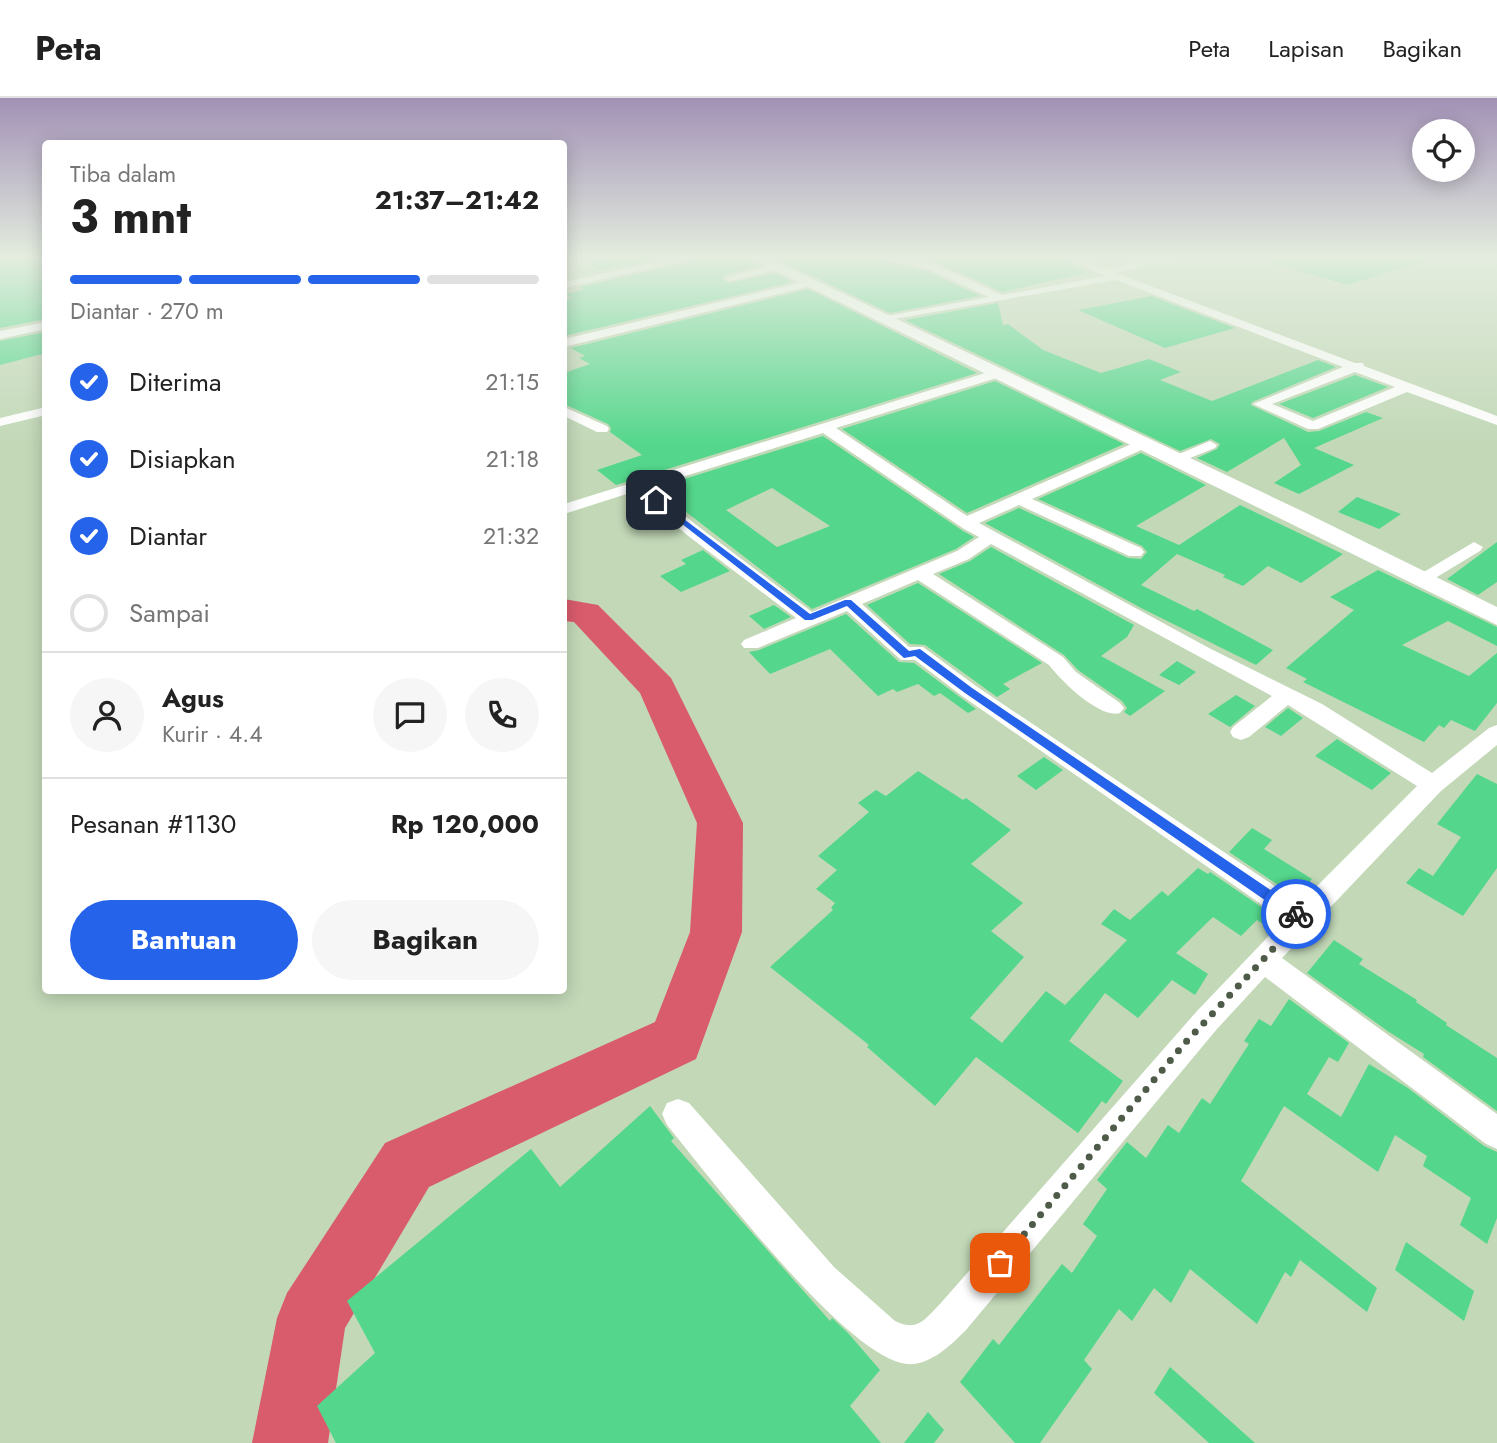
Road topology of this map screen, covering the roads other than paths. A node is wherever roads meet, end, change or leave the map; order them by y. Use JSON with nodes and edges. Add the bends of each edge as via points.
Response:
{"nodes":[{"id":1,"x":661,"y":320,"type":"edge"},
{"id":2,"x":889,"y":320,"type":"edge"},
{"id":3,"x":1233,"y":320,"type":"edge"},
{"id":4,"x":42,"y":327,"type":"edge"},
{"id":5,"x":0,"y":335,"type":"edge"},
{"id":6,"x":567,"y":342,"type":"edge"},
{"id":7,"x":1358,"y":366,"type":"junction"},
{"id":8,"x":998,"y":373,"type":"junction"},
{"id":9,"x":1409,"y":386,"type":"junction"},
{"id":10,"x":42,"y":412,"type":"edge"},
{"id":11,"x":567,"y":412,"type":"edge"},
{"id":12,"x":6,"y":421,"type":"edge"},
{"id":13,"x":1497,"y":421,"type":"edge"},
{"id":14,"x":824,"y":427,"type":"junction"},
{"id":15,"x":602,"y":429,"type":"dead end"},
{"id":16,"x":1143,"y":444,"type":"junction"},
{"id":17,"x":1210,"y":445,"type":"dead end"},
{"id":18,"x":1175,"y":459,"type":"junction"},
{"id":19,"x":638,"y":485,"type":"junction"},
{"id":20,"x":1019,"y":499,"type":"junction"},
{"id":21,"x":567,"y":508,"type":"edge"},
{"id":22,"x":970,"y":525,"type":"junction"},
{"id":23,"x":990,"y":537,"type":"junction"},
{"id":24,"x":1475,"y":547,"type":"dead end"},
{"id":25,"x":1135,"y":552,"type":"dead end"},
{"id":26,"x":919,"y":573,"type":"junction"},
{"id":27,"x":1422,"y":579,"type":"junction"},
{"id":28,"x":848,"y":602,"type":"junction"},
{"id":29,"x":1497,"y":617,"type":"edge"},
{"id":30,"x":808,"y":618,"type":"junction"},
{"id":31,"x":751,"y":644,"type":"dead end"},
{"id":32,"x":1287,"y":695,"type":"junction"},
{"id":33,"x":1113,"y":708,"type":"dead end"},
{"id":34,"x":1241,"y":732,"type":"dead end"},
{"id":35,"x":1497,"y":733,"type":"edge"},
{"id":36,"x":1433,"y":785,"type":"junction"},
{"id":37,"x":1302,"y":918,"type":"junction"},
{"id":38,"x":1263,"y":960,"type":"junction"},
{"id":39,"x":678,"y":1114,"type":"dead end"},
{"id":40,"x":1497,"y":1133,"type":"edge"}],
"edges":[{"from":1,"to":6,"type":"street"},
{"from":2,"to":8,"type":"main road"},
{"from":3,"to":7,"type":"street"},
{"from":4,"to":5,"type":"street","via":[[33,333]]},
{"from":7,"to":9,"type":"street"},
{"from":7,"to":9,"type":"street","via":[[1260,404],[1313,426]]},
{"from":8,"to":14,"type":"street"},
{"from":8,"to":16,"type":"main road"},
{"from":9,"to":13,"type":"street"},
{"from":10,"to":12,"type":"street"},
{"from":11,"to":15,"type":"street"},
{"from":14,"to":19,"type":"street"},
{"from":14,"to":22,"type":"street"},
{"from":16,"to":18,"type":"main road"},
{"from":16,"to":20,"type":"street"},
{"from":17,"to":18,"type":"street"},
{"from":18,"to":27,"type":"main road"},
{"from":19,"to":21,"type":"street"},
{"from":19,"to":30,"type":"street"},
{"from":20,"to":22,"type":"street","via":[[973,519]]},
{"from":20,"to":25,"type":"street"},
{"from":22,"to":23,"type":"street"},
{"from":23,"to":26,"type":"street","via":[[963,555]]},
{"from":23,"to":32,"type":"street"},
{"from":24,"to":27,"type":"street"},
{"from":26,"to":28,"type":"street"},
{"from":26,"to":33,"type":"street","via":[[1056,661],[1069,677]]},
{"from":27,"to":29,"type":"main road"},
{"from":28,"to":30,"type":"street"},
{"from":28,"to":37,"type":"street","via":[[908,656],[916,651]]},
{"from":30,"to":31,"type":"street"},
{"from":32,"to":34,"type":"street"},
{"from":32,"to":36,"type":"street"},
{"from":35,"to":36,"type":"street"},
{"from":36,"to":37,"type":"street"},
{"from":37,"to":38,"type":"street"},
{"from":38,"to":39,"type":"street","via":[[1185,1043],[953,1317],[923,1343],[907,1346],[868,1326],[791,1246]]},
{"from":38,"to":40,"type":"street"}]}
